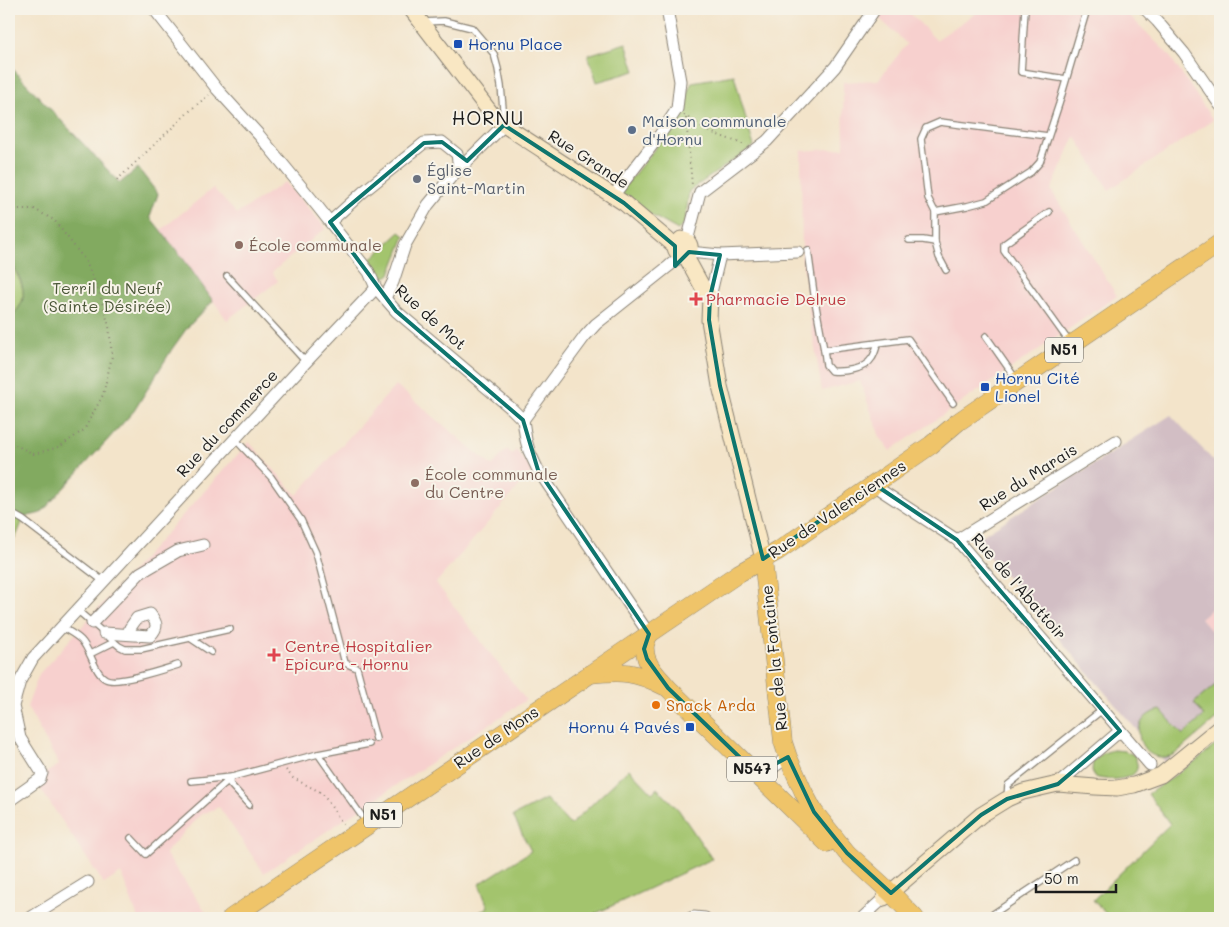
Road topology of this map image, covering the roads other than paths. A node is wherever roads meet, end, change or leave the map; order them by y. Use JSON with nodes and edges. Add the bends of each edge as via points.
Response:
{"nodes":[{"id":1,"x":154,"y":9,"type":"edge"},
{"id":2,"x":411,"y":9,"type":"edge"},
{"id":3,"x":667,"y":9,"type":"edge"},
{"id":4,"x":875,"y":9,"type":"edge"},
{"id":5,"x":1026,"y":9,"type":"edge"},
{"id":6,"x":1087,"y":9,"type":"edge"},
{"id":7,"x":1145,"y":9,"type":"edge"},
{"id":8,"x":421,"y":22,"type":"junction"},
{"id":9,"x":1066,"y":79,"type":"junction"},
{"id":10,"x":1220,"y":105,"type":"edge"},
{"id":11,"x":504,"y":125,"type":"junction"},
{"id":12,"x":1048,"y":136,"type":"junction"},
{"id":13,"x":460,"y":168,"type":"junction"},
{"id":14,"x":613,"y":196,"type":"junction"},
{"id":15,"x":935,"y":212,"type":"junction"},
{"id":16,"x":1049,"y":212,"type":"dead end"},
{"id":17,"x":330,"y":222,"type":"junction"},
{"id":18,"x":909,"y":240,"type":"dead end"},
{"id":19,"x":935,"y":242,"type":"junction"},
{"id":20,"x":1220,"y":243,"type":"edge"},
{"id":21,"x":684,"y":249,"type":"junction"},
{"id":22,"x":803,"y":251,"type":"joint"},
{"id":23,"x":720,"y":255,"type":"junction"},
{"id":24,"x":946,"y":270,"type":"dead end"},
{"id":25,"x":227,"y":276,"type":"dead end"},
{"id":26,"x":376,"y":288,"type":"junction"},
{"id":27,"x":710,"y":297,"type":"junction"},
{"id":28,"x":385,"y":298,"type":"junction"},
{"id":29,"x":986,"y":336,"type":"dead end"},
{"id":30,"x":878,"y":343,"type":"junction"},
{"id":31,"x":1071,"y":345,"type":"junction"},
{"id":32,"x":824,"y":350,"type":"junction"},
{"id":33,"x":306,"y":362,"type":"junction"},
{"id":34,"x":1018,"y":381,"type":"junction"},
{"id":35,"x":953,"y":403,"type":"dead end"},
{"id":36,"x":523,"y":420,"type":"junction"},
{"id":37,"x":958,"y":422,"type":"junction"},
{"id":38,"x":235,"y":439,"type":"junction"},
{"id":39,"x":1116,"y":441,"type":"dead end"},
{"id":40,"x":905,"y":451,"type":"junction"},
{"id":41,"x":874,"y":484,"type":"junction"},
{"id":42,"x":9,"y":512,"type":"edge"},
{"id":43,"x":957,"y":540,"type":"junction"},
{"id":44,"x":203,"y":545,"type":"dead end"},
{"id":45,"x":763,"y":559,"type":"junction"},
{"id":46,"x":103,"y":581,"type":"junction"},
{"id":47,"x":77,"y":610,"type":"junction"},
{"id":48,"x":92,"y":623,"type":"junction"},
{"id":49,"x":62,"y":627,"type":"junction"},
{"id":50,"x":230,"y":629,"type":"dead end"},
{"id":51,"x":104,"y":633,"type":"junction"},
{"id":52,"x":128,"y":634,"type":"dead end"},
{"id":53,"x":649,"y":634,"type":"junction"},
{"id":54,"x":190,"y":638,"type":"junction"},
{"id":55,"x":114,"y":642,"type":"junction"},
{"id":56,"x":211,"y":652,"type":"dead end"},
{"id":57,"x":90,"y":654,"type":"junction"},
{"id":58,"x":178,"y":665,"type":"dead end"},
{"id":59,"x":590,"y":674,"type":"junction"},
{"id":60,"x":668,"y":688,"type":"junction"},
{"id":61,"x":1102,"y":710,"type":"junction"},
{"id":62,"x":1220,"y":727,"type":"edge"},
{"id":63,"x":1120,"y":731,"type":"junction"},
{"id":64,"x":376,"y":739,"type":"dead end"},
{"id":65,"x":369,"y":744,"type":"dead end"},
{"id":66,"x":318,"y":754,"type":"junction"},
{"id":67,"x":788,"y":757,"type":"junction"},
{"id":68,"x":1150,"y":765,"type":"dead end"},
{"id":69,"x":757,"y":774,"type":"junction"},
{"id":70,"x":232,"y":778,"type":"junction"},
{"id":71,"x":191,"y":781,"type":"dead end"},
{"id":72,"x":1058,"y":784,"type":"junction"},
{"id":73,"x":1007,"y":799,"type":"junction"},
{"id":74,"x":9,"y":801,"type":"edge"},
{"id":75,"x":249,"y":805,"type":"dead end"},
{"id":76,"x":368,"y":825,"type":"junction"},
{"id":77,"x":131,"y":838,"type":"dead end"},
{"id":78,"x":1074,"y":860,"type":"dead end"},
{"id":79,"x":88,"y":882,"type":"dead end"},
{"id":80,"x":888,"y":895,"type":"junction"},
{"id":81,"x":30,"y":918,"type":"edge"},
{"id":82,"x":231,"y":918,"type":"edge"},
{"id":83,"x":691,"y":918,"type":"edge"},
{"id":84,"x":705,"y":918,"type":"edge"},
{"id":85,"x":862,"y":918,"type":"edge"},
{"id":86,"x":904,"y":918,"type":"edge"},
{"id":87,"x":915,"y":918,"type":"edge"},
{"id":88,"x":987,"y":918,"type":"edge"}],
"edges":[{"from":1,"to":17,"type":"street","name":"Rue de Mot"},
{"from":2,"to":8,"type":"street","name":"Rue Grande"},
{"from":3,"to":14,"type":"street","via":[[680,81],[681,113]]},
{"from":4,"to":21,"type":"street","via":[[834,67],[767,141],[700,192]]},
{"from":5,"to":9,"type":"lane","via":[[1021,72]]},
{"from":6,"to":9,"type":"lane"},
{"from":7,"to":10,"type":"street","via":[[1184,53]]},
{"from":8,"to":11,"type":"street","name":"Rue Grande","via":[[491,113]]},
{"from":8,"to":11,"type":"lane","via":[[444,21],[472,28],[494,54]]},
{"from":9,"to":12,"type":"lane"},
{"from":11,"to":13,"type":"street"},
{"from":11,"to":14,"type":"street","name":"Rue Grande"},
{"from":12,"to":15,"type":"lane","via":[[1040,162],[1031,172],[986,201]]},
{"from":12,"to":15,"type":"lane","via":[[940,122],[926,128],[921,139],[928,198]]},
{"from":13,"to":17,"type":"street","via":[[457,154],[442,142],[424,143]]},
{"from":13,"to":28,"type":"street","via":[[428,205],[405,245]]},
{"from":14,"to":21,"type":"street","name":"Rue Grande"},
{"from":15,"to":19,"type":"lane"},
{"from":16,"to":31,"type":"lane","via":[[1004,244],[1004,251]]},
{"from":17,"to":26,"type":"street","name":"Rue de Mot","via":[[368,272]]},
{"from":18,"to":19,"type":"lane"},
{"from":19,"to":24,"type":"lane"},
{"from":20,"to":31,"type":"main road","name":"Rue de Valenciennes","number":"N51"},
{"from":21,"to":23,"type":"street"},
{"from":21,"to":27,"type":"street","name":"Rue Grande"},
{"from":21,"to":36,"type":"street","via":[[669,266],[596,324]]},
{"from":22,"to":23,"type":"street"},
{"from":22,"to":32,"type":"lane"},
{"from":23,"to":27,"type":"street"},
{"from":25,"to":33,"type":"lane"},
{"from":26,"to":28,"type":"street","name":"Rue de Mot"},
{"from":26,"to":33,"type":"street","name":"Rue du commerce"},
{"from":27,"to":45,"type":"street","via":[[709,320],[720,386]]},
{"from":28,"to":36,"type":"street","name":"Rue de Mot"},
{"from":29,"to":34,"type":"lane"},
{"from":30,"to":32,"type":"lane"},
{"from":30,"to":32,"type":"lane","via":[[871,361],[860,368],[838,372],[831,371],[826,365]]},
{"from":30,"to":35,"type":"lane","via":[[908,339]]},
{"from":31,"to":34,"type":"main road","name":"Rue de Valenciennes","number":"N51"},
{"from":33,"to":38,"type":"street","name":"Rue du commerce"},
{"from":34,"to":37,"type":"main road","name":"Rue de Valenciennes","number":"N51"},
{"from":36,"to":53,"type":"street","via":[[527,446],[538,470]]},
{"from":37,"to":40,"type":"main road","name":"Rue de Valenciennes","number":"N51","via":[[924,437]]},
{"from":37,"to":41,"type":"main road","name":"Rue de Valenciennes","number":"N51"},
{"from":38,"to":46,"type":"street","name":"Rue du commerce"},
{"from":38,"to":64,"type":"lane","via":[[272,477],[301,520],[316,553],[346,663],[357,668]]},
{"from":39,"to":43,"type":"street","name":"Rue du Marais"},
{"from":40,"to":41,"type":"street","via":[[901,459],[880,475]]},
{"from":40,"to":45,"type":"main road","name":"Rue de Valenciennes","number":"N51","via":[[774,541]]},
{"from":41,"to":43,"type":"street","name":"Rue de l'Abattoir"},
{"from":41,"to":45,"type":"main road","name":"Rue de Valenciennes","number":"N51"},
{"from":42,"to":46,"type":"lane"},
{"from":43,"to":61,"type":"street","name":"Rue de l'Abattoir"},
{"from":44,"to":48,"type":"street","via":[[178,551],[140,573]]},
{"from":45,"to":53,"type":"main road","name":"Rue de Mons","number":"N51"},
{"from":45,"to":67,"type":"main road","name":"Rue de la Fontaine","number":"N547","via":[[783,742]]},
{"from":46,"to":47,"type":"street"},
{"from":47,"to":48,"type":"lane"},
{"from":47,"to":49,"type":"street"},
{"from":48,"to":51,"type":"lane"},
{"from":49,"to":57,"type":"lane","via":[[82,641]]},
{"from":49,"to":74,"type":"street","via":[[33,658],[20,681],[13,706],[16,722],[20,738],[42,773],[40,779]]},
{"from":50,"to":54,"type":"lane"},
{"from":51,"to":52,"type":"street"},
{"from":51,"to":55,"type":"lane"},
{"from":53,"to":59,"type":"main road","name":"Rue de Mons","number":"N51"},
{"from":53,"to":60,"type":"main road","via":[[644,649],[647,659]]},
{"from":54,"to":55,"type":"lane","via":[[134,650]]},
{"from":54,"to":56,"type":"lane"},
{"from":55,"to":57,"type":"lane"},
{"from":57,"to":58,"type":"lane","via":[[98,672],[106,680],[116,681]]},
{"from":59,"to":60,"type":"main road","via":[[630,673]]},
{"from":59,"to":76,"type":"main road","name":"Rue de Mons","number":"N51"},
{"from":60,"to":69,"type":"main road","number":"N547"},
{"from":61,"to":63,"type":"street","name":"Rue de l'Abattoir"},
{"from":61,"to":73,"type":"lane","via":[[1008,785]]},
{"from":62,"to":72,"type":"street","via":[[1161,775],[1134,785],[1117,790]]},
{"from":63,"to":68,"type":"street","name":"Rue de l'Abattoir"},
{"from":63,"to":72,"type":"street"},
{"from":65,"to":66,"type":"lane"},
{"from":66,"to":70,"type":"lane"},
{"from":66,"to":76,"type":"lane"},
{"from":67,"to":69,"type":"street"},
{"from":67,"to":80,"type":"main road","name":"Rue de la Fontaine","number":"N547","via":[[814,812],[847,853]]},
{"from":69,"to":80,"type":"main road","name":"Rue de la Fontaine","number":"N547","via":[[836,851]]},
{"from":70,"to":71,"type":"lane"},
{"from":70,"to":75,"type":"lane","via":[[230,784]]},
{"from":70,"to":77,"type":"lane","via":[[146,854]]},
{"from":72,"to":73,"type":"street"},
{"from":73,"to":80,"type":"street","via":[[981,815]]},
{"from":76,"to":82,"type":"main road","name":"Rue de Mons","number":"N51"},
{"from":78,"to":88,"type":"lane"},
{"from":79,"to":81,"type":"street"},
{"from":80,"to":85,"type":"street"},
{"from":80,"to":86,"type":"main road","name":"Rue de la Fontaine","number":"N547"},
{"from":80,"to":87,"type":"main road","name":"Rue de la Fontaine","number":"N547"},
{"from":83,"to":84,"type":"street"}]}
